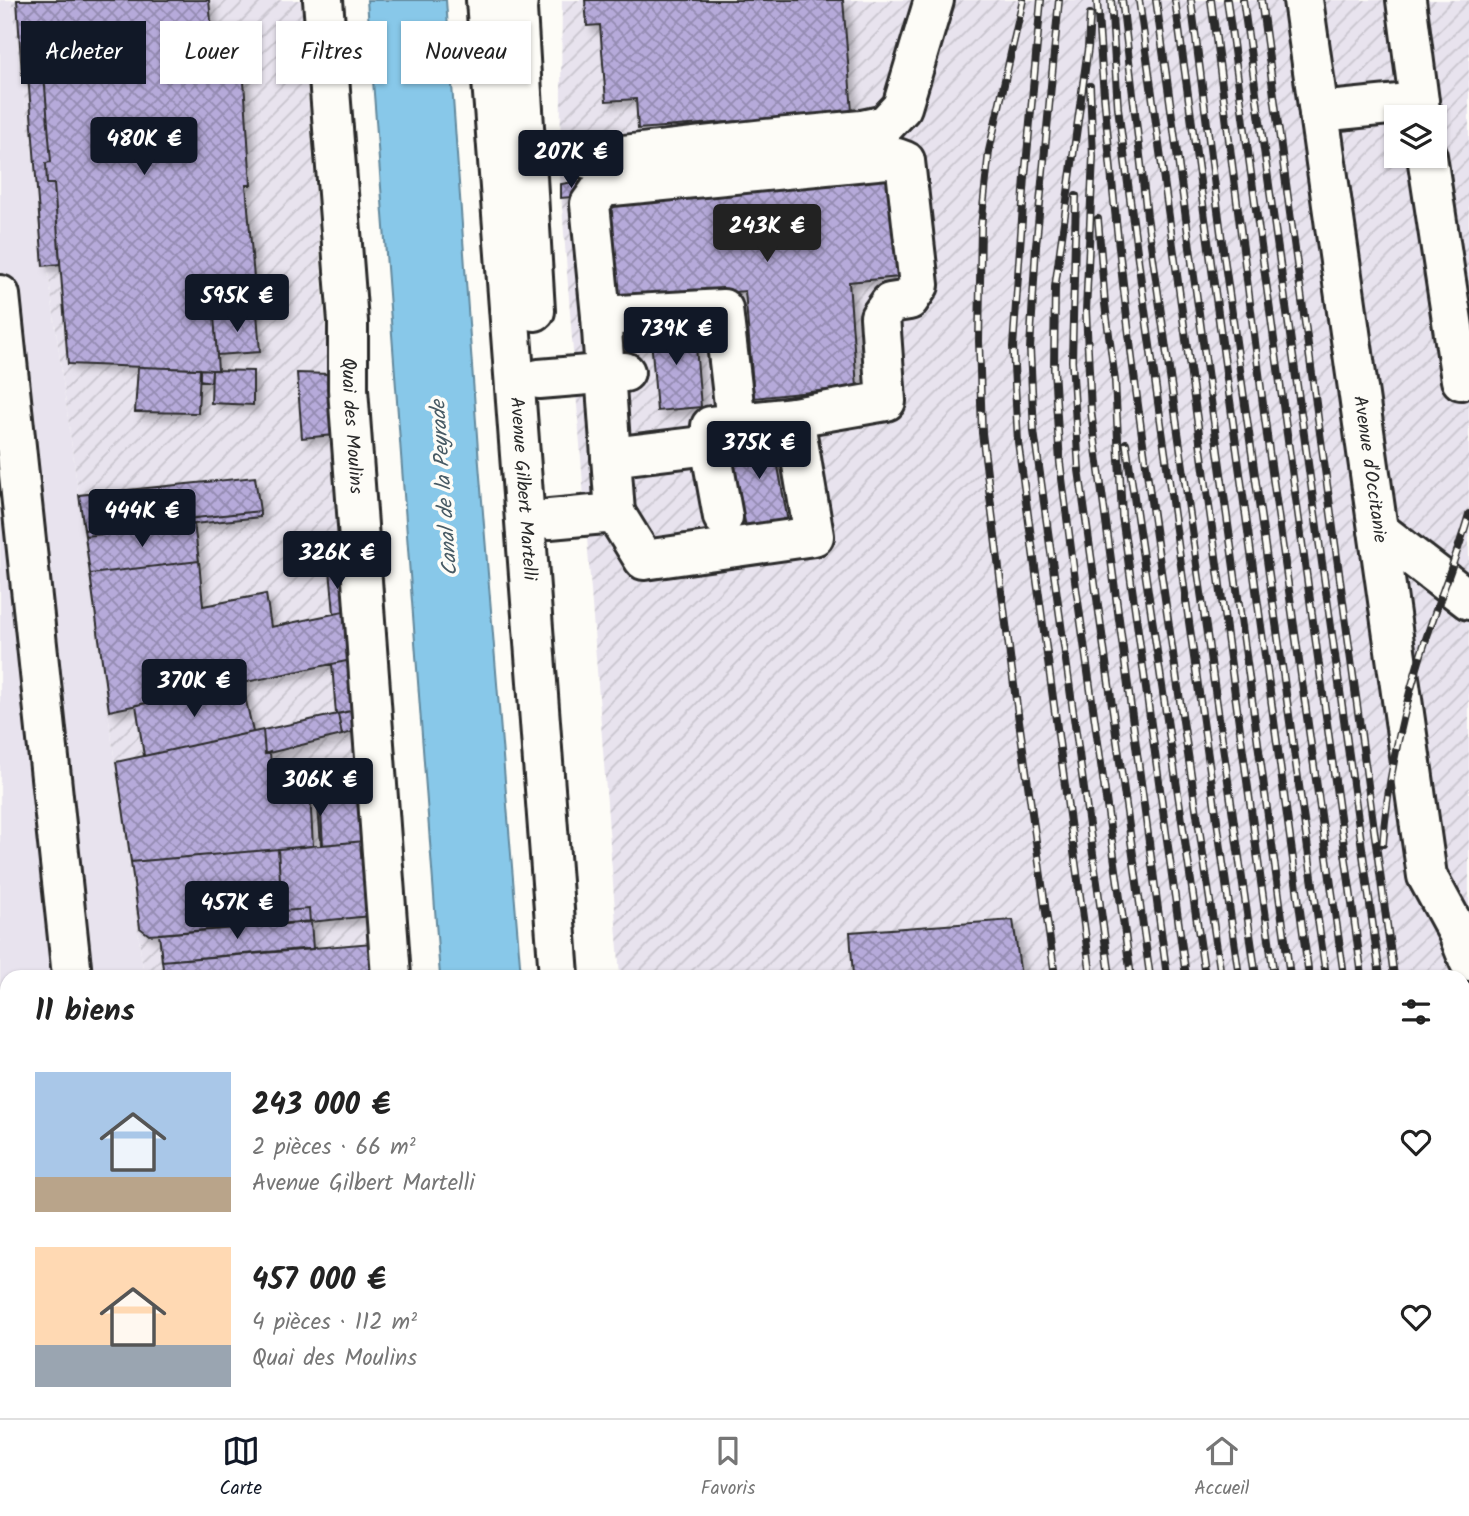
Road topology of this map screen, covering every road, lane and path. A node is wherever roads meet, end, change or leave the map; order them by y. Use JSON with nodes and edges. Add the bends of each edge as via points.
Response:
{"nodes":[{"id":1,"x":323,"y":0,"type":"edge"},
{"id":2,"x":486,"y":0,"type":"edge"},
{"id":3,"x":518,"y":0,"type":"edge"},
{"id":4,"x":934,"y":0,"type":"edge"},
{"id":5,"x":1303,"y":0,"type":"edge"},
{"id":6,"x":1406,"y":0,"type":"edge"},
{"id":7,"x":1419,"y":105,"type":"edge"},
{"id":8,"x":1384,"y":111,"type":"edge"},
{"id":9,"x":1319,"y":112,"type":"junction"},
{"id":10,"x":587,"y":159,"type":"dead end"},
{"id":11,"x":1429,"y":168,"type":"edge"},
{"id":12,"x":0,"y":295,"type":"edge"},
{"id":13,"x":601,"y":316,"type":"junction"},
{"id":14,"x":615,"y":372,"type":"junction"},
{"id":15,"x":540,"y":379,"type":"junction"},
{"id":16,"x":1461,"y":380,"type":"dead end"},
{"id":17,"x":812,"y":406,"type":"junction"},
{"id":18,"x":723,"y":434,"type":"junction"},
{"id":19,"x":611,"y":457,"type":"junction"},
{"id":20,"x":615,"y":513,"type":"junction"},
{"id":21,"x":723,"y":517,"type":"dead end"},
{"id":22,"x":550,"y":519,"type":"junction"},
{"id":23,"x":1378,"y":530,"type":"junction"},
{"id":24,"x":1469,"y":600,"type":"edge"},
{"id":25,"x":1465,"y":946,"type":"edge"},
{"id":26,"x":71,"y":970,"type":"edge"},
{"id":27,"x":391,"y":970,"type":"edge"},
{"id":28,"x":559,"y":970,"type":"edge"},
{"id":29,"x":585,"y":970,"type":"edge"}],
"edges":[{"from":1,"to":27,"type":"street","name":"Quai des Moulins"},
{"from":2,"to":28,"type":"street","name":"Avenue Gilbert Martelli"},
{"from":3,"to":15,"type":"street","name":"Avenue Gilbert Martelli"},
{"from":4,"to":10,"type":"street","via":[[902,107],[885,125]]},
{"from":5,"to":9,"type":"street","name":"Avenue d'Occitanie"},
{"from":6,"to":7,"type":"street"},
{"from":8,"to":9,"type":"street"},
{"from":9,"to":23,"type":"street","name":"Avenue d'Occitanie"},
{"from":11,"to":16,"type":"street"},
{"from":12,"to":26,"type":"street"},
{"from":13,"to":14,"type":"street"},
{"from":13,"to":17,"type":"street","via":[[603,245],[590,204],[602,187],[897,158],[905,161],[904,224],[919,285],[909,300],[890,303],[880,317],[886,401]]},
{"from":13,"to":18,"type":"street","via":[[723,309]]},
{"from":14,"to":15,"type":"street"},
{"from":14,"to":19,"type":"street"},
{"from":15,"to":22,"type":"street","name":"Avenue Gilbert Martelli"},
{"from":17,"to":18,"type":"street"},
{"from":17,"to":20,"type":"street","via":[[814,536],[644,560]]},
{"from":18,"to":19,"type":"street"},
{"from":18,"to":21,"type":"street"},
{"from":19,"to":20,"type":"street"},
{"from":20,"to":22,"type":"street"},
{"from":22,"to":29,"type":"street","name":"Avenue Gilbert Martelli"},
{"from":23,"to":24,"type":"street"},
{"from":23,"to":25,"type":"street","name":"Avenue d'Occitanie","via":[[1427,876]]}]}
